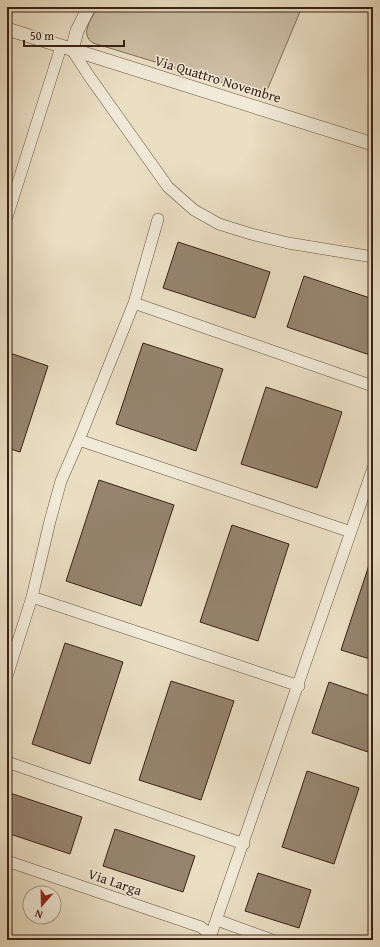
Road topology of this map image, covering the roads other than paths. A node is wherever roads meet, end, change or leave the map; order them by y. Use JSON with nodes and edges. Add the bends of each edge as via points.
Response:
{"nodes":[{"id":1,"x":89,"y":7,"type":"edge"},
{"id":2,"x":8,"y":31,"type":"edge"},
{"id":3,"x":67,"y":48,"type":"junction"},
{"id":4,"x":373,"y":144,"type":"edge"},
{"id":5,"x":7,"y":217,"type":"edge"},
{"id":6,"x":158,"y":219,"type":"dead end"},
{"id":7,"x":373,"y":257,"type":"edge"},
{"id":8,"x":134,"y":303,"type":"junction"},
{"id":9,"x":373,"y":386,"type":"edge"},
{"id":10,"x":79,"y":440,"type":"junction"},
{"id":11,"x":373,"y":468,"type":"edge"},
{"id":12,"x":351,"y":532,"type":"junction"},
{"id":13,"x":32,"y":597,"type":"junction"},
{"id":14,"x":7,"y":676,"type":"edge"},
{"id":15,"x":299,"y":686,"type":"junction"},
{"id":16,"x":7,"y":762,"type":"edge"},
{"id":17,"x":244,"y":844,"type":"junction"},
{"id":18,"x":7,"y":861,"type":"edge"},
{"id":19,"x":217,"y":920,"type":"junction"},
{"id":20,"x":212,"y":938,"type":"edge"},
{"id":21,"x":272,"y":940,"type":"edge"}],
"edges":[{"from":1,"to":3,"type":"street"},
{"from":2,"to":3,"type":"street","name":"Via Quattro Novembre"},
{"from":3,"to":4,"type":"street","name":"Via Quattro Novembre"},
{"from":3,"to":5,"type":"street"},
{"from":3,"to":7,"type":"street","via":[[168,187],[194,210],[219,224],[251,234]]},
{"from":6,"to":8,"type":"street"},
{"from":8,"to":9,"type":"street"},
{"from":8,"to":10,"type":"street"},
{"from":10,"to":12,"type":"street"},
{"from":10,"to":13,"type":"street","via":[[61,481]]},
{"from":11,"to":12,"type":"street"},
{"from":12,"to":15,"type":"street"},
{"from":13,"to":14,"type":"street"},
{"from":13,"to":15,"type":"street"},
{"from":15,"to":17,"type":"street"},
{"from":16,"to":17,"type":"street"},
{"from":17,"to":19,"type":"street"},
{"from":18,"to":20,"type":"street","name":"Via Larga","via":[[201,927]]},
{"from":19,"to":20,"type":"street"},
{"from":19,"to":21,"type":"street"}]}
